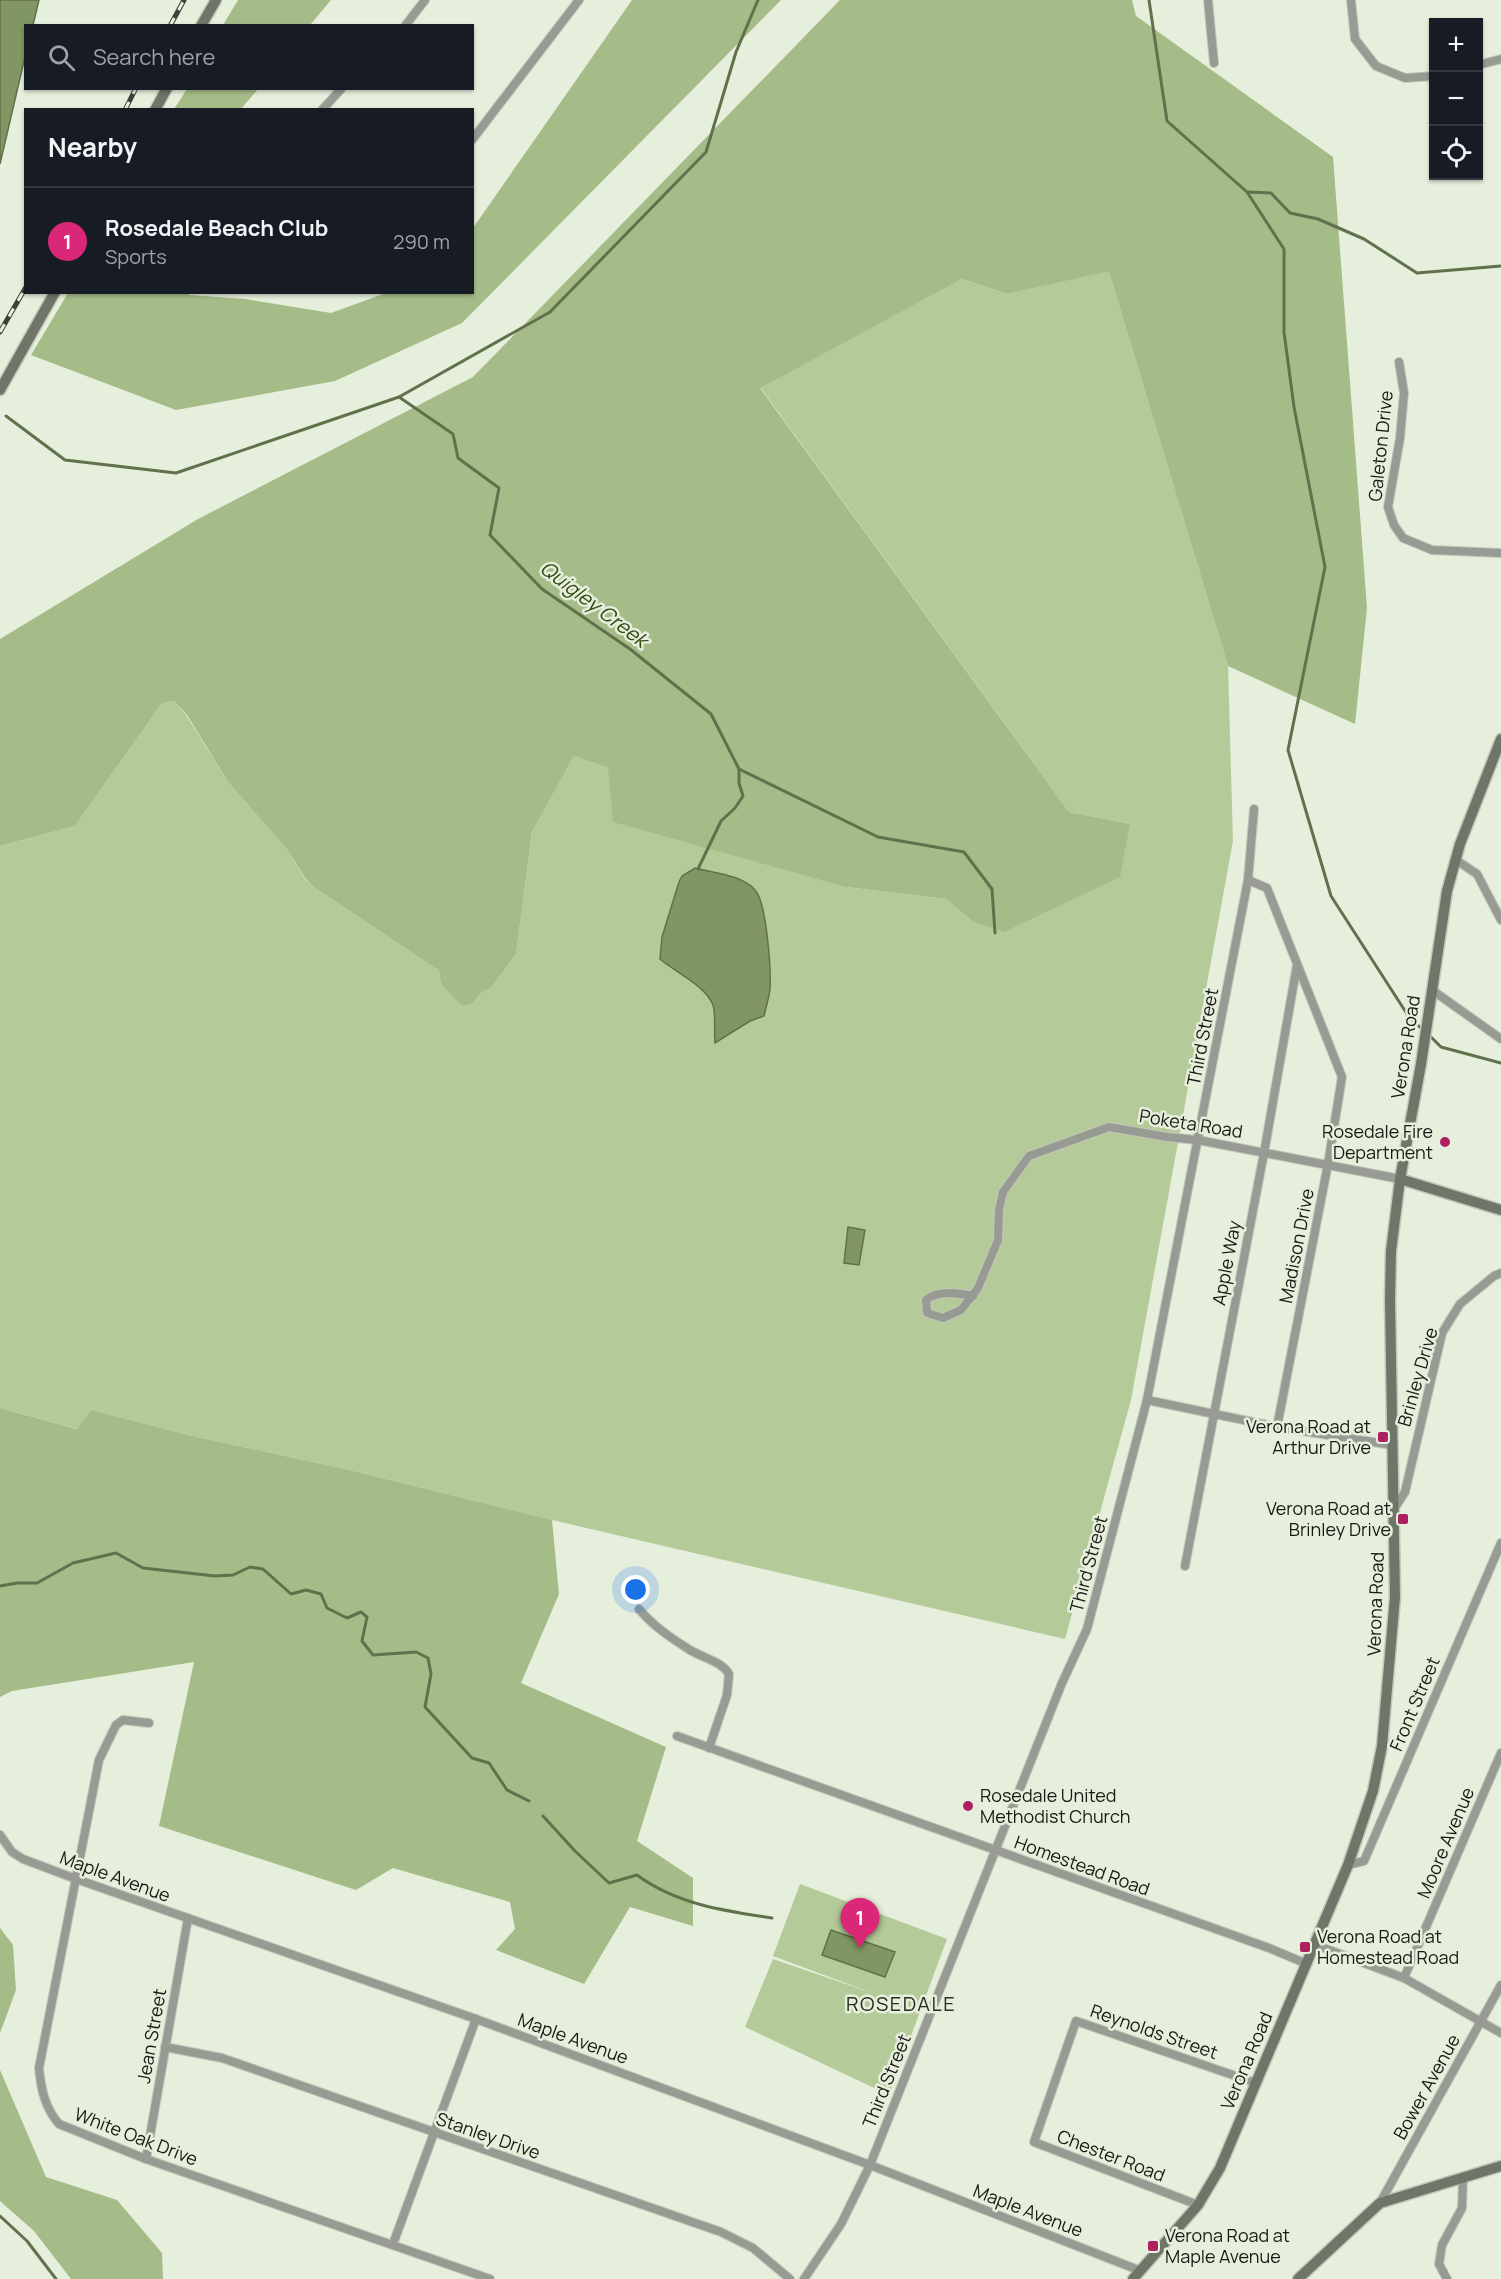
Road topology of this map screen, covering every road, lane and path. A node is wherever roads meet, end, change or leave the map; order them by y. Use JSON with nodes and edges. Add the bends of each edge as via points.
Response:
{"nodes":[{"id":1,"x":216,"y":0,"type":"edge"},
{"id":2,"x":425,"y":0,"type":"edge"},
{"id":3,"x":579,"y":0,"type":"edge"},
{"id":4,"x":1208,"y":0,"type":"edge"},
{"id":5,"x":1350,"y":0,"type":"edge"},
{"id":6,"x":202,"y":24,"type":"edge"},
{"id":7,"x":407,"y":24,"type":"edge"},
{"id":8,"x":1501,"y":59,"type":"edge"},
{"id":9,"x":1214,"y":63,"type":"dead end"},
{"id":10,"x":1483,"y":64,"type":"edge"},
{"id":11,"x":1429,"y":76,"type":"edge"},
{"id":12,"x":165,"y":90,"type":"edge"},
{"id":13,"x":340,"y":90,"type":"edge"},
{"id":14,"x":156,"y":108,"type":"edge"},
{"id":15,"x":324,"y":108,"type":"edge"},
{"id":16,"x":474,"y":137,"type":"edge"},
{"id":17,"x":54,"y":294,"type":"edge"},
{"id":18,"x":1399,"y":362,"type":"dead end"},
{"id":19,"x":0,"y":390,"type":"edge"},
{"id":20,"x":1501,"y":553,"type":"edge"},
{"id":21,"x":1501,"y":739,"type":"edge"},
{"id":22,"x":1254,"y":809,"type":"dead end"},
{"id":23,"x":1456,"y":860,"type":"junction"},
{"id":24,"x":1248,"y":880,"type":"junction"},
{"id":25,"x":1501,"y":920,"type":"edge"},
{"id":26,"x":1297,"y":965,"type":"junction"},
{"id":27,"x":1432,"y":990,"type":"junction"},
{"id":28,"x":1501,"y":1039,"type":"edge"},
{"id":29,"x":1198,"y":1140,"type":"junction"},
{"id":30,"x":1264,"y":1152,"type":"junction"},
{"id":31,"x":1328,"y":1164,"type":"junction"},
{"id":32,"x":1400,"y":1179,"type":"junction"},
{"id":33,"x":1501,"y":1210,"type":"edge"},
{"id":34,"x":1501,"y":1274,"type":"edge"},
{"id":35,"x":973,"y":1296,"type":"junction"},
{"id":36,"x":1147,"y":1400,"type":"junction"},
{"id":37,"x":1212,"y":1415,"type":"junction"},
{"id":38,"x":1276,"y":1427,"type":"junction"},
{"id":39,"x":1392,"y":1445,"type":"junction"},
{"id":40,"x":1394,"y":1509,"type":"junction"},
{"id":41,"x":1501,"y":1543,"type":"edge"},
{"id":42,"x":1185,"y":1566,"type":"dead end"},
{"id":43,"x":639,"y":1609,"type":"dead end"},
{"id":44,"x":149,"y":1723,"type":"dead end"},
{"id":45,"x":677,"y":1736,"type":"dead end"},
{"id":46,"x":709,"y":1748,"type":"junction"},
{"id":47,"x":1501,"y":1754,"type":"edge"},
{"id":48,"x":0,"y":1835,"type":"edge"},
{"id":49,"x":996,"y":1851,"type":"junction"},
{"id":50,"x":1348,"y":1865,"type":"junction"},
{"id":51,"x":76,"y":1879,"type":"junction"},
{"id":52,"x":188,"y":1918,"type":"junction"},
{"id":53,"x":1316,"y":1945,"type":"junction"},
{"id":54,"x":1307,"y":1964,"type":"junction"},
{"id":55,"x":1404,"y":1978,"type":"junction"},
{"id":56,"x":1501,"y":1985,"type":"edge"},
{"id":57,"x":476,"y":2019,"type":"junction"},
{"id":58,"x":1076,"y":2021,"type":"joint"},
{"id":59,"x":1481,"y":2021,"type":"junction"},
{"id":60,"x":1501,"y":2033,"type":"edge"},
{"id":61,"x":165,"y":2047,"type":"junction"},
{"id":62,"x":1256,"y":2083,"type":"junction"},
{"id":63,"x":434,"y":2133,"type":"junction"},
{"id":64,"x":146,"y":2159,"type":"junction"},
{"id":65,"x":870,"y":2166,"type":"junction"},
{"id":66,"x":1501,"y":2166,"type":"edge"},
{"id":67,"x":1463,"y":2178,"type":"junction"},
{"id":68,"x":1380,"y":2203,"type":"junction"},
{"id":69,"x":1198,"y":2205,"type":"junction"},
{"id":70,"x":393,"y":2244,"type":"junction"},
{"id":71,"x":1137,"y":2275,"type":"edge"},
{"id":72,"x":490,"y":2279,"type":"edge"},
{"id":73,"x":790,"y":2279,"type":"edge"},
{"id":74,"x":804,"y":2279,"type":"edge"},
{"id":75,"x":1298,"y":2279,"type":"edge"},
{"id":76,"x":1447,"y":2279,"type":"edge"}],
"edges":[{"from":1,"to":6,"type":"street"},
{"from":2,"to":7,"type":"street"},
{"from":3,"to":16,"type":"street"},
{"from":4,"to":9,"type":"street"},
{"from":5,"to":11,"type":"street","via":[[1354,39],[1376,66],[1405,78]]},
{"from":8,"to":10,"type":"street"},
{"from":12,"to":14,"type":"street"},
{"from":13,"to":15,"type":"street"},
{"from":17,"to":19,"type":"street"},
{"from":18,"to":20,"type":"street","name":"Galeton Drive","via":[[1404,393],[1388,507],[1394,525],[1403,538],[1432,550]]},
{"from":21,"to":23,"type":"street","name":"Verona Road"},
{"from":22,"to":24,"type":"street","name":"Third Street"},
{"from":23,"to":25,"type":"street","via":[[1477,874]]},
{"from":23,"to":27,"type":"street","name":"Verona Road","via":[[1447,891]]},
{"from":24,"to":26,"type":"street","name":"Madison Drive","via":[[1267,888]]},
{"from":24,"to":29,"type":"street","name":"Third Street"},
{"from":26,"to":30,"type":"street","name":"Apple Way"},
{"from":26,"to":31,"type":"street","name":"Madison Drive","via":[[1342,1077]]},
{"from":27,"to":28,"type":"street"},
{"from":27,"to":32,"type":"street","name":"Verona Road"},
{"from":29,"to":30,"type":"street","name":"Poketa Road"},
{"from":29,"to":35,"type":"street","name":"Poketa Road","via":[[1109,1127],[1029,1156],[1003,1192],[999,1240]]},
{"from":29,"to":36,"type":"street","name":"Third Street"},
{"from":30,"to":31,"type":"street","name":"Poketa Road"},
{"from":30,"to":37,"type":"street","name":"Apple Way"},
{"from":31,"to":32,"type":"street","name":"Poketa Road"},
{"from":31,"to":38,"type":"street","name":"Madison Drive"},
{"from":32,"to":33,"type":"street","name":"Poketa Road"},
{"from":32,"to":39,"type":"street","name":"Verona Road","via":[[1391,1251]]},
{"from":34,"to":40,"type":"street","name":"Brinley Drive","via":[[1461,1304],[1442,1333],[1405,1492]]},
{"from":35,"to":35,"type":"street","name":"Poketa Road","via":[[931,1296],[926,1300],[927,1314],[943,1318],[961,1310]]},
{"from":36,"to":37,"type":"street"},
{"from":36,"to":49,"type":"street","name":"Third Street","via":[[1087,1629]]},
{"from":37,"to":38,"type":"street"},
{"from":37,"to":42,"type":"street","name":"Apple Way"},
{"from":38,"to":39,"type":"street"},
{"from":39,"to":40,"type":"street","name":"Verona Road"},
{"from":40,"to":50,"type":"street","name":"Verona Road","via":[[1395,1598],[1383,1746],[1373,1791]]},
{"from":41,"to":50,"type":"street","name":"Front Street","via":[[1364,1861]]},
{"from":43,"to":46,"type":"street","via":[[668,1636],[720,1664],[729,1674],[727,1695]]},
{"from":44,"to":51,"type":"street","name":"White Oak Drive","via":[[123,1720],[116,1725],[99,1760]]},
{"from":45,"to":46,"type":"street","name":"Homestead Road"},
{"from":46,"to":49,"type":"street","name":"Homestead Road"},
{"from":47,"to":55,"type":"street","name":"Moore Avenue"},
{"from":48,"to":51,"type":"street","name":"Maple Avenue","via":[[12,1852],[23,1859]]},
{"from":49,"to":54,"type":"street","name":"Homestead Road"},
{"from":49,"to":65,"type":"street","name":"Third Street"},
{"from":50,"to":53,"type":"street","name":"Verona Road"},
{"from":51,"to":52,"type":"street","name":"Maple Avenue"},
{"from":51,"to":64,"type":"street","name":"White Oak Drive","via":[[39,2068],[40,2086],[59,2124]]},
{"from":52,"to":57,"type":"street","name":"Maple Avenue"},
{"from":52,"to":61,"type":"street","name":"Jean Street"},
{"from":53,"to":54,"type":"street","name":"Verona Road"},
{"from":53,"to":55,"type":"street"},
{"from":54,"to":62,"type":"street","name":"Verona Road"},
{"from":55,"to":59,"type":"street"},
{"from":56,"to":59,"type":"street","name":"Bower Avenue"},
{"from":57,"to":63,"type":"street"},
{"from":57,"to":65,"type":"street","name":"Maple Avenue"},
{"from":58,"to":62,"type":"street","name":"Reynolds Street"},
{"from":58,"to":69,"type":"street","name":"Chester Road","via":[[1034,2142]]},
{"from":59,"to":60,"type":"street"},
{"from":59,"to":68,"type":"street","name":"Bower Avenue"},
{"from":61,"to":63,"type":"street","name":"Stanley Drive","via":[[222,2058]]},
{"from":61,"to":64,"type":"street","name":"Jean Street"},
{"from":62,"to":69,"type":"street","name":"Verona Road","via":[[1220,2168]]},
{"from":63,"to":70,"type":"street"},
{"from":63,"to":73,"type":"street","name":"Stanley Drive","via":[[721,2232],[753,2248]]},
{"from":64,"to":70,"type":"street","name":"White Oak Drive"},
{"from":65,"to":71,"type":"street","name":"Maple Avenue"},
{"from":65,"to":74,"type":"street","name":"Third Street","via":[[841,2224]]},
{"from":66,"to":67,"type":"street"},
{"from":67,"to":68,"type":"street"},
{"from":67,"to":76,"type":"street","via":[[1462,2208],[1442,2245],[1439,2264]]},
{"from":68,"to":75,"type":"street"},
{"from":69,"to":71,"type":"street","name":"Verona Road"},
{"from":70,"to":72,"type":"street","name":"White Oak Drive"}]}
